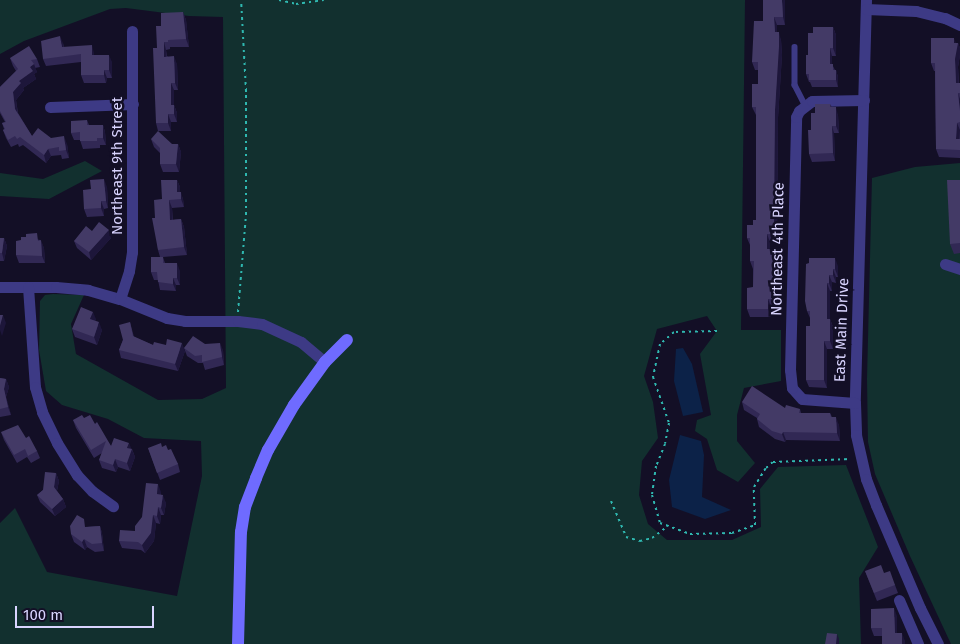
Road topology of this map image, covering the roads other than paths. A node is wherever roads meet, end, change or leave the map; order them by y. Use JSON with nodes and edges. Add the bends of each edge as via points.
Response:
{"nodes":[{"id":1,"x":866,"y":5,"type":"edge"},
{"id":2,"x":960,"y":24,"type":"edge"},
{"id":3,"x":132,"y":31,"type":"dead end"},
{"id":4,"x":795,"y":47,"type":"dead end"},
{"id":5,"x":864,"y":100,"type":"junction"},
{"id":6,"x":133,"y":104,"type":"junction"},
{"id":7,"x":805,"y":105,"type":"junction"},
{"id":8,"x":50,"y":107,"type":"dead end"},
{"id":9,"x":945,"y":264,"type":"dead end"},
{"id":10,"x":960,"y":269,"type":"edge"},
{"id":11,"x":0,"y":287,"type":"edge"},
{"id":12,"x":28,"y":287,"type":"junction"},
{"id":13,"x":120,"y":300,"type":"junction"},
{"id":14,"x":347,"y":340,"type":"dead end"},
{"id":15,"x":325,"y":362,"type":"junction"},
{"id":16,"x":855,"y":403,"type":"junction"},
{"id":17,"x":113,"y":506,"type":"dead end"},
{"id":18,"x":898,"y":600,"type":"dead end"},
{"id":19,"x":238,"y":644,"type":"edge"},
{"id":20,"x":918,"y":644,"type":"edge"},
{"id":21,"x":938,"y":644,"type":"edge"}],
"edges":[{"from":1,"to":2,"type":"street","via":[[916,11]]},
{"from":1,"to":5,"type":"street","name":"East Main Drive"},
{"from":3,"to":6,"type":"street","name":"Northeast 9th Street"},
{"from":4,"to":7,"type":"lane","via":[[794,80]]},
{"from":5,"to":7,"type":"street","via":[[819,100]]},
{"from":5,"to":16,"type":"street","name":"East Main Drive"},
{"from":6,"to":8,"type":"street"},
{"from":6,"to":13,"type":"street","name":"Northeast 9th Street","via":[[132,252],[130,271]]},
{"from":7,"to":16,"type":"street","name":"Northeast 4th Place","via":[[796,117],[790,380],[792,388],[802,399]]},
{"from":9,"to":10,"type":"street"},
{"from":11,"to":12,"type":"street"},
{"from":12,"to":13,"type":"street","via":[[88,290]]},
{"from":12,"to":17,"type":"street","via":[[34,379],[42,412],[56,443],[77,475]]},
{"from":13,"to":15,"type":"street","via":[[167,318],[262,324],[301,342]]},
{"from":14,"to":15,"type":"street"},
{"from":15,"to":19,"type":"street","via":[[294,405],[268,450],[245,507],[239,562]]},
{"from":16,"to":21,"type":"street","name":"East Main Drive","via":[[856,435],[876,505]]},
{"from":18,"to":20,"type":"street"}]}
